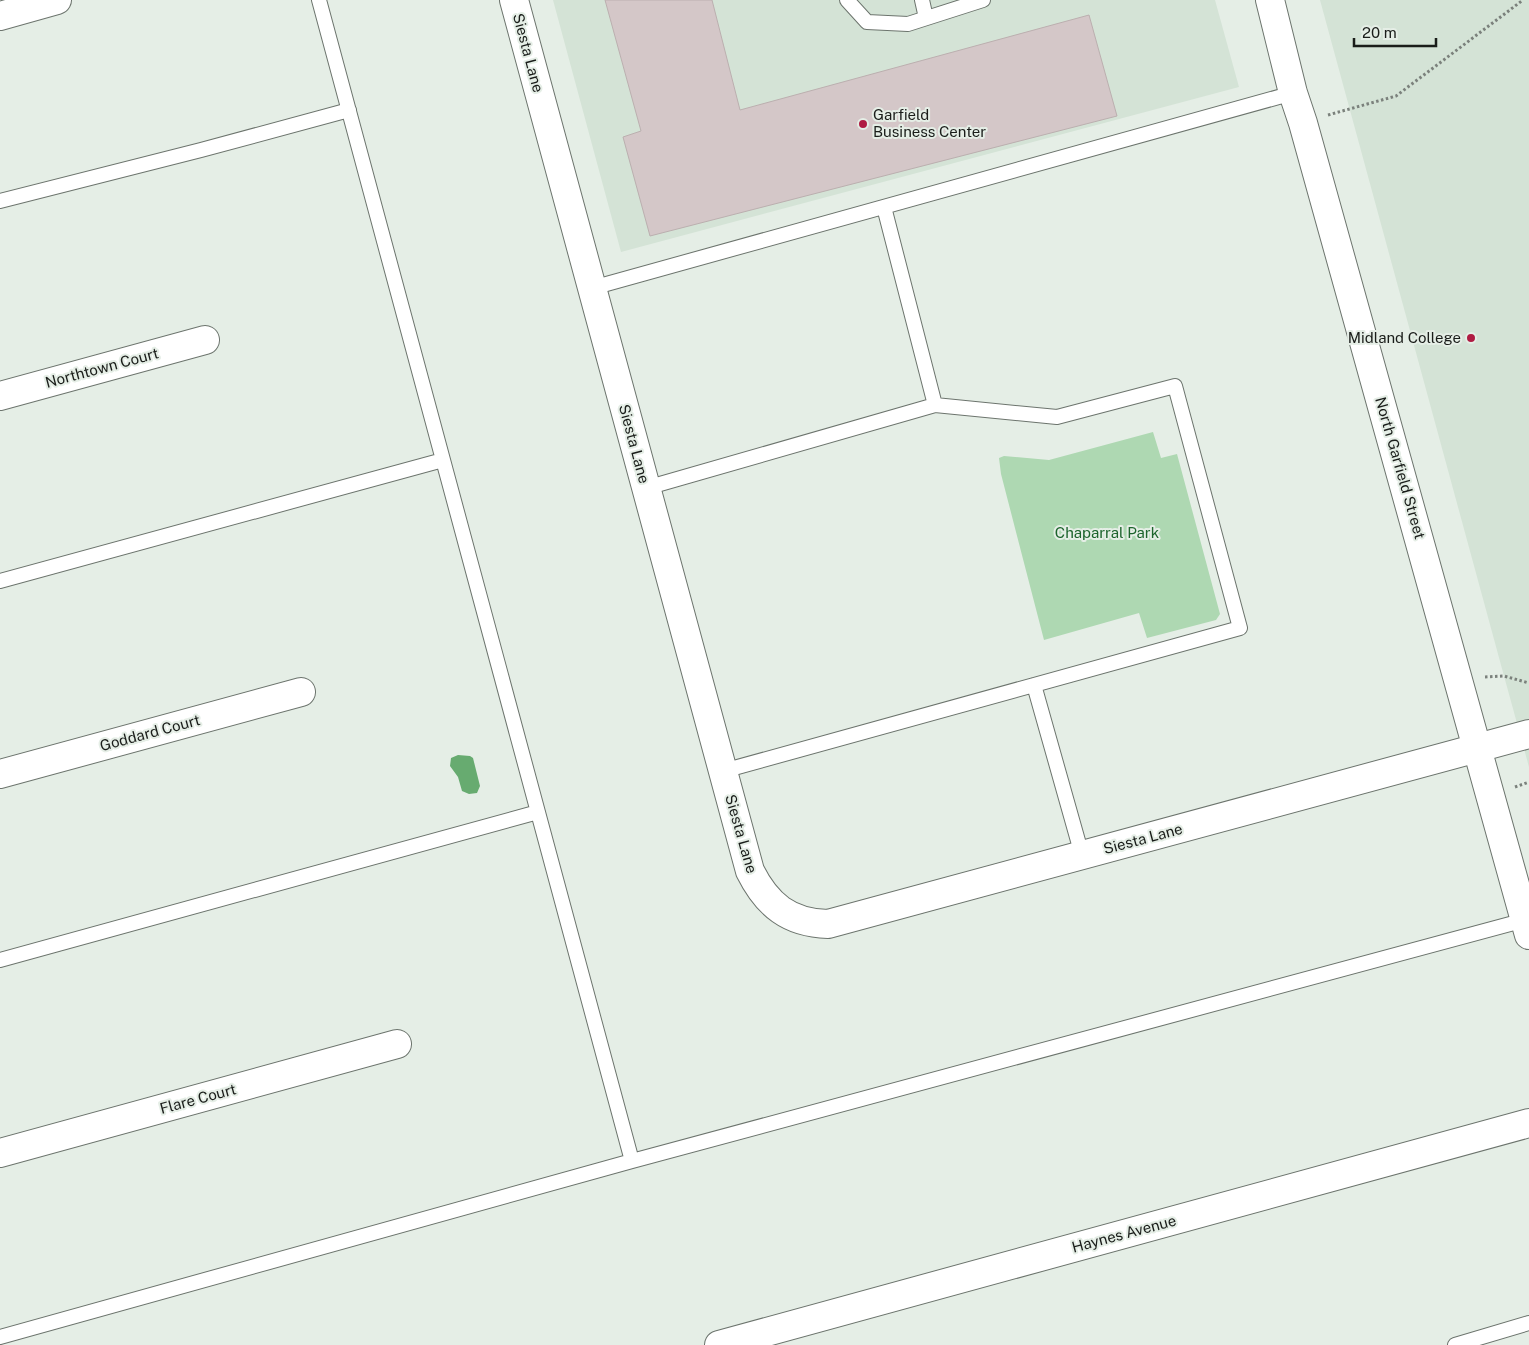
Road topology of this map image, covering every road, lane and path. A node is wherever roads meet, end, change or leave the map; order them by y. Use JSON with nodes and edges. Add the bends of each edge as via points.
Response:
{"nodes":[{"id":1,"x":56,"y":0,"type":"edge"},
{"id":2,"x":319,"y":0,"type":"edge"},
{"id":3,"x":514,"y":0,"type":"edge"},
{"id":4,"x":847,"y":0,"type":"edge"},
{"id":5,"x":922,"y":0,"type":"edge"},
{"id":6,"x":983,"y":0,"type":"edge"},
{"id":7,"x":1270,"y":0,"type":"edge"},
{"id":8,"x":1523,"y":0,"type":"edge"},
{"id":9,"x":0,"y":16,"type":"edge"},
{"id":10,"x":926,"y":18,"type":"junction"},
{"id":11,"x":1293,"y":93,"type":"junction"},
{"id":12,"x":349,"y":110,"type":"junction"},
{"id":13,"x":1303,"y":123,"type":"junction"},
{"id":14,"x":0,"y":201,"type":"edge"},
{"id":15,"x":884,"y":207,"type":"junction"},
{"id":16,"x":592,"y":288,"type":"junction"},
{"id":17,"x":205,"y":340,"type":"dead end"},
{"id":18,"x":0,"y":396,"type":"edge"},
{"id":19,"x":935,"y":405,"type":"junction"},
{"id":20,"x":443,"y":460,"type":"junction"},
{"id":21,"x":646,"y":488,"type":"junction"},
{"id":22,"x":0,"y":581,"type":"edge"},
{"id":23,"x":1459,"y":679,"type":"junction"},
{"id":24,"x":1529,"y":682,"type":"edge"},
{"id":25,"x":1034,"y":685,"type":"junction"},
{"id":26,"x":301,"y":692,"type":"dead end"},
{"id":27,"x":1529,"y":734,"type":"edge"},
{"id":28,"x":1478,"y":748,"type":"junction"},
{"id":29,"x":723,"y":770,"type":"junction"},
{"id":30,"x":0,"y":774,"type":"edge"},
{"id":31,"x":538,"y":812,"type":"junction"},
{"id":32,"x":1082,"y":855,"type":"junction"},
{"id":33,"x":1527,"y":928,"type":"edge"},
{"id":34,"x":0,"y":960,"type":"edge"},
{"id":35,"x":397,"y":1044,"type":"dead end"},
{"id":36,"x":1529,"y":1123,"type":"edge"},
{"id":37,"x":0,"y":1153,"type":"edge"},
{"id":38,"x":632,"y":1161,"type":"junction"},
{"id":39,"x":1529,"y":1323,"type":"edge"},
{"id":40,"x":0,"y":1337,"type":"edge"},
{"id":41,"x":719,"y":1345,"type":"edge"},
{"id":42,"x":1455,"y":1345,"type":"edge"}],
"edges":[{"from":1,"to":9,"type":"street"},
{"from":2,"to":12,"type":"lane"},
{"from":3,"to":16,"type":"street","name":"Siesta Lane"},
{"from":4,"to":10,"type":"lane","via":[[867,22],[908,24]]},
{"from":5,"to":10,"type":"lane"},
{"from":6,"to":10,"type":"lane"},
{"from":7,"to":11,"type":"street","name":"North Garfield Street"},
{"from":8,"to":13,"type":"path","via":[[1396,96]]},
{"from":11,"to":13,"type":"street","name":"North Garfield Street"},
{"from":11,"to":15,"type":"lane"},
{"from":12,"to":14,"type":"lane"},
{"from":12,"to":20,"type":"lane"},
{"from":13,"to":23,"type":"street","name":"North Garfield Street"},
{"from":15,"to":16,"type":"lane"},
{"from":15,"to":19,"type":"lane"},
{"from":16,"to":21,"type":"street","name":"Siesta Lane"},
{"from":17,"to":18,"type":"street","name":"Northtown Court"},
{"from":19,"to":21,"type":"lane"},
{"from":19,"to":25,"type":"lane","via":[[1057,417],[1175,386],[1240,628]]},
{"from":20,"to":22,"type":"lane"},
{"from":20,"to":31,"type":"lane"},
{"from":21,"to":29,"type":"street","name":"Siesta Lane"},
{"from":23,"to":24,"type":"path","via":[[1504,676]]},
{"from":23,"to":28,"type":"street","name":"North Garfield Street"},
{"from":25,"to":29,"type":"lane"},
{"from":25,"to":32,"type":"lane"},
{"from":26,"to":30,"type":"street","name":"Goddard Court"},
{"from":27,"to":28,"type":"street","name":"Siesta Lane"},
{"from":28,"to":32,"type":"street","name":"Siesta Lane"},
{"from":28,"to":33,"type":"street","name":"North Garfield Street"},
{"from":29,"to":32,"type":"street","name":"Siesta Lane","via":[[750,871],[756,882],[777,908],[792,918],[813,924],[828,924]]},
{"from":31,"to":34,"type":"lane"},
{"from":31,"to":38,"type":"lane"},
{"from":33,"to":38,"type":"lane"},
{"from":35,"to":37,"type":"street","name":"Flare Court"},
{"from":36,"to":41,"type":"street","name":"Haynes Avenue"},
{"from":38,"to":40,"type":"lane"},
{"from":39,"to":42,"type":"lane"}]}
